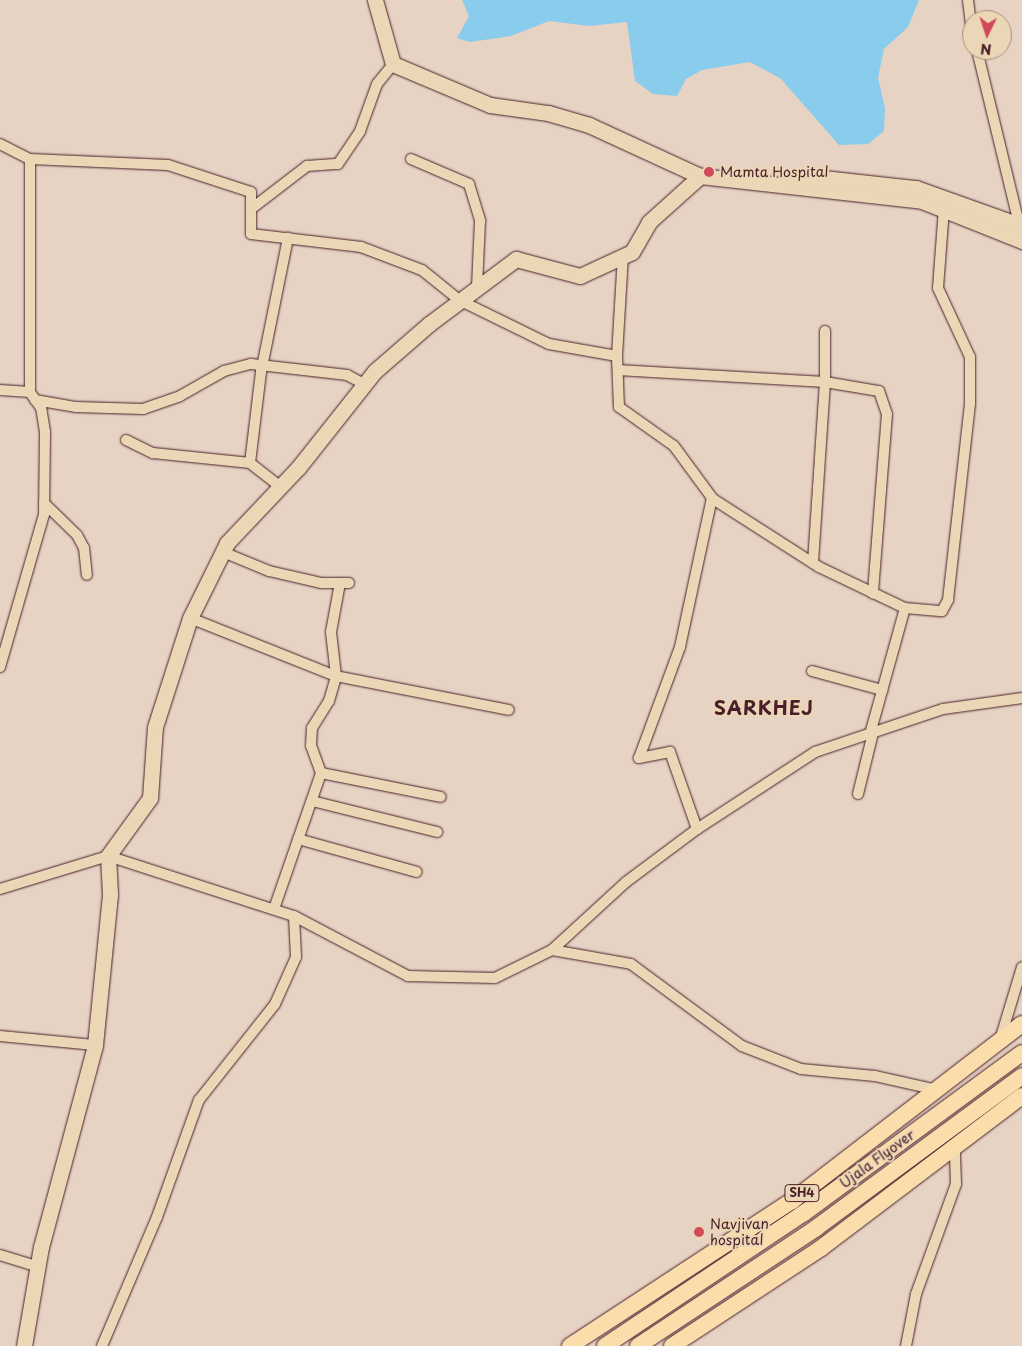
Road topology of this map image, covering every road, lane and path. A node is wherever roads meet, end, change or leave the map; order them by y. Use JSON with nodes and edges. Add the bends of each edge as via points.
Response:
{"nodes":[{"id":1,"x":375,"y":0,"type":"edge"},
{"id":2,"x":980,"y":60,"type":"edge"},
{"id":3,"x":393,"y":64,"type":"junction"},
{"id":4,"x":0,"y":144,"type":"edge"},
{"id":5,"x":30,"y":159,"type":"junction"},
{"id":6,"x":411,"y":159,"type":"dead end"},
{"id":7,"x":700,"y":176,"type":"junction"},
{"id":8,"x":772,"y":181,"type":"junction"},
{"id":9,"x":251,"y":209,"type":"junction"},
{"id":10,"x":944,"y":209,"type":"junction"},
{"id":11,"x":1021,"y":225,"type":"edge"},
{"id":12,"x":288,"y":238,"type":"junction"},
{"id":13,"x":1022,"y":241,"type":"edge"},
{"id":14,"x":623,"y":256,"type":"junction"},
{"id":15,"x":477,"y":287,"type":"junction"},
{"id":16,"x":459,"y":300,"type":"junction"},
{"id":17,"x":825,"y":331,"type":"dead end"},
{"id":18,"x":618,"y":356,"type":"junction"},
{"id":19,"x":263,"y":365,"type":"junction"},
{"id":20,"x":618,"y":370,"type":"junction"},
{"id":21,"x":825,"y":382,"type":"junction"},
{"id":22,"x":364,"y":384,"type":"junction"},
{"id":23,"x":0,"y":390,"type":"edge"},
{"id":24,"x":33,"y":396,"type":"junction"},
{"id":25,"x":126,"y":440,"type":"dead end"},
{"id":26,"x":250,"y":463,"type":"junction"},
{"id":27,"x":279,"y":486,"type":"junction"},
{"id":28,"x":712,"y":498,"type":"junction"},
{"id":29,"x":44,"y":503,"type":"junction"},
{"id":30,"x":223,"y":552,"type":"junction"},
{"id":31,"x":813,"y":563,"type":"junction"},
{"id":32,"x":87,"y":575,"type":"dead end"},
{"id":33,"x":874,"y":593,"type":"junction"},
{"id":34,"x":905,"y":608,"type":"junction"},
{"id":35,"x":190,"y":618,"type":"junction"},
{"id":36,"x":0,"y":667,"type":"edge"},
{"id":37,"x":812,"y":671,"type":"dead end"},
{"id":38,"x":336,"y":676,"type":"junction"},
{"id":39,"x":882,"y":690,"type":"junction"},
{"id":40,"x":1022,"y":698,"type":"edge"},
{"id":41,"x":509,"y":710,"type":"dead end"},
{"id":42,"x":871,"y":733,"type":"junction"},
{"id":43,"x":321,"y":773,"type":"junction"},
{"id":44,"x":858,"y":794,"type":"dead end"},
{"id":45,"x":441,"y":797,"type":"dead end"},
{"id":46,"x":312,"y":801,"type":"junction"},
{"id":47,"x":697,"y":829,"type":"junction"},
{"id":48,"x":437,"y":832,"type":"dead end"},
{"id":49,"x":298,"y":839,"type":"junction"},
{"id":50,"x":108,"y":856,"type":"junction"},
{"id":51,"x":417,"y":872,"type":"dead end"},
{"id":52,"x":0,"y":889,"type":"edge"},
{"id":53,"x":274,"y":909,"type":"junction"},
{"id":54,"x":294,"y":916,"type":"junction"},
{"id":55,"x":552,"y":950,"type":"junction"},
{"id":56,"x":1022,"y":967,"type":"edge"},
{"id":57,"x":1022,"y":1024,"type":"edge"},
{"id":58,"x":0,"y":1036,"type":"edge"},
{"id":59,"x":1000,"y":1042,"type":"junction"},
{"id":60,"x":95,"y":1044,"type":"junction"},
{"id":61,"x":1022,"y":1053,"type":"edge"},
{"id":62,"x":1022,"y":1076,"type":"edge"},
{"id":63,"x":937,"y":1090,"type":"junction"},
{"id":64,"x":1022,"y":1096,"type":"edge"},
{"id":65,"x":955,"y":1146,"type":"junction"},
{"id":66,"x":0,"y":1255,"type":"edge"},
{"id":67,"x":37,"y":1266,"type":"junction"},
{"id":68,"x":24,"y":1346,"type":"edge"},
{"id":69,"x":102,"y":1346,"type":"edge"},
{"id":70,"x":570,"y":1346,"type":"edge"},
{"id":71,"x":605,"y":1346,"type":"edge"},
{"id":72,"x":638,"y":1346,"type":"edge"},
{"id":73,"x":672,"y":1346,"type":"edge"},
{"id":74,"x":906,"y":1346,"type":"edge"}],
"edges":[{"from":1,"to":3,"type":"street"},
{"from":2,"to":11,"type":"street"},
{"from":3,"to":7,"type":"street","via":[[490,105],[548,113],[589,125]]},
{"from":3,"to":9,"type":"street","via":[[377,84],[360,131],[338,164],[308,166]]},
{"from":4,"to":5,"type":"street"},
{"from":5,"to":9,"type":"street","via":[[168,165],[251,192]]},
{"from":5,"to":24,"type":"street"},
{"from":6,"to":15,"type":"street","via":[[469,184],[480,221]]},
{"from":7,"to":8,"type":"street"},
{"from":7,"to":14,"type":"street","via":[[650,222],[632,252]]},
{"from":8,"to":10,"type":"street","via":[[922,201]]},
{"from":8,"to":11,"type":"street","via":[[814,177],[916,188]]},
{"from":9,"to":12,"type":"street","via":[[250,234]]},
{"from":10,"to":13,"type":"street"},
{"from":10,"to":34,"type":"street","via":[[938,288],[970,357],[970,403],[948,600],[942,611]]},
{"from":12,"to":16,"type":"street","via":[[360,247],[422,270]]},
{"from":12,"to":19,"type":"street"},
{"from":14,"to":15,"type":"street","via":[[580,276],[516,259]]},
{"from":14,"to":18,"type":"street"},
{"from":15,"to":16,"type":"street"},
{"from":16,"to":18,"type":"street","via":[[549,344]]},
{"from":16,"to":22,"type":"street"},
{"from":17,"to":21,"type":"street"},
{"from":18,"to":20,"type":"street"},
{"from":19,"to":22,"type":"street","via":[[347,375]]},
{"from":19,"to":24,"type":"street","via":[[224,371],[180,396],[143,409],[76,408]]},
{"from":19,"to":26,"type":"street"},
{"from":20,"to":21,"type":"street"},
{"from":20,"to":28,"type":"street","via":[[619,407],[674,446]]},
{"from":21,"to":31,"type":"street"},
{"from":21,"to":33,"type":"street","via":[[879,391],[887,414]]},
{"from":22,"to":27,"type":"street"},
{"from":23,"to":24,"type":"street"},
{"from":24,"to":29,"type":"street","via":[[45,432]]},
{"from":25,"to":26,"type":"street","via":[[153,454]]},
{"from":26,"to":27,"type":"street"},
{"from":27,"to":30,"type":"street"},
{"from":28,"to":31,"type":"street"},
{"from":28,"to":47,"type":"street","via":[[680,646],[639,758],[670,752]]},
{"from":29,"to":32,"type":"street","via":[[77,535],[84,548]]},
{"from":29,"to":36,"type":"street","via":[[39,540]]},
{"from":30,"to":35,"type":"street"},
{"from":30,"to":38,"type":"street","via":[[269,571],[321,583],[344,583],[331,632]]},
{"from":31,"to":33,"type":"street"},
{"from":33,"to":34,"type":"street"},
{"from":34,"to":39,"type":"street"},
{"from":35,"to":38,"type":"street"},
{"from":35,"to":50,"type":"street","via":[[155,727],[150,798]]},
{"from":37,"to":39,"type":"street"},
{"from":38,"to":41,"type":"street"},
{"from":38,"to":43,"type":"street","via":[[329,701],[312,728],[311,746]]},
{"from":39,"to":42,"type":"street"},
{"from":40,"to":42,"type":"street","via":[[943,709]]},
{"from":42,"to":44,"type":"street"},
{"from":42,"to":47,"type":"street","via":[[815,752]]},
{"from":43,"to":45,"type":"street"},
{"from":43,"to":46,"type":"street"},
{"from":46,"to":48,"type":"street"},
{"from":46,"to":49,"type":"street"},
{"from":47,"to":55,"type":"street","via":[[626,882]]},
{"from":49,"to":51,"type":"street"},
{"from":49,"to":53,"type":"street"},
{"from":50,"to":52,"type":"street"},
{"from":50,"to":53,"type":"street"},
{"from":50,"to":60,"type":"street","via":[[110,894]]},
{"from":53,"to":54,"type":"street"},
{"from":54,"to":55,"type":"street","via":[[408,976],[495,978]]},
{"from":54,"to":69,"type":"street","via":[[296,957],[276,1004],[199,1100],[157,1217]]},
{"from":55,"to":63,"type":"street","via":[[631,964],[742,1046],[801,1069],[875,1076]]},
{"from":56,"to":59,"type":"street"},
{"from":57,"to":59,"type":"main road","number":"SH4"},
{"from":58,"to":60,"type":"street"},
{"from":59,"to":63,"type":"main road","number":"SH4"},
{"from":60,"to":67,"type":"street"},
{"from":61,"to":71,"type":"main road","name":"Ujala Flyover","via":[[804,1213]]},
{"from":62,"to":72,"type":"main road","name":"Ujala Flyover","via":[[816,1228]]},
{"from":63,"to":70,"type":"main road","number":"SH4","via":[[792,1201]]},
{"from":64,"to":65,"type":"main road"},
{"from":65,"to":73,"type":"main road","via":[[821,1248]]},
{"from":65,"to":74,"type":"street","via":[[956,1184],[916,1294]]},
{"from":66,"to":67,"type":"street"},
{"from":67,"to":68,"type":"street"}]}
